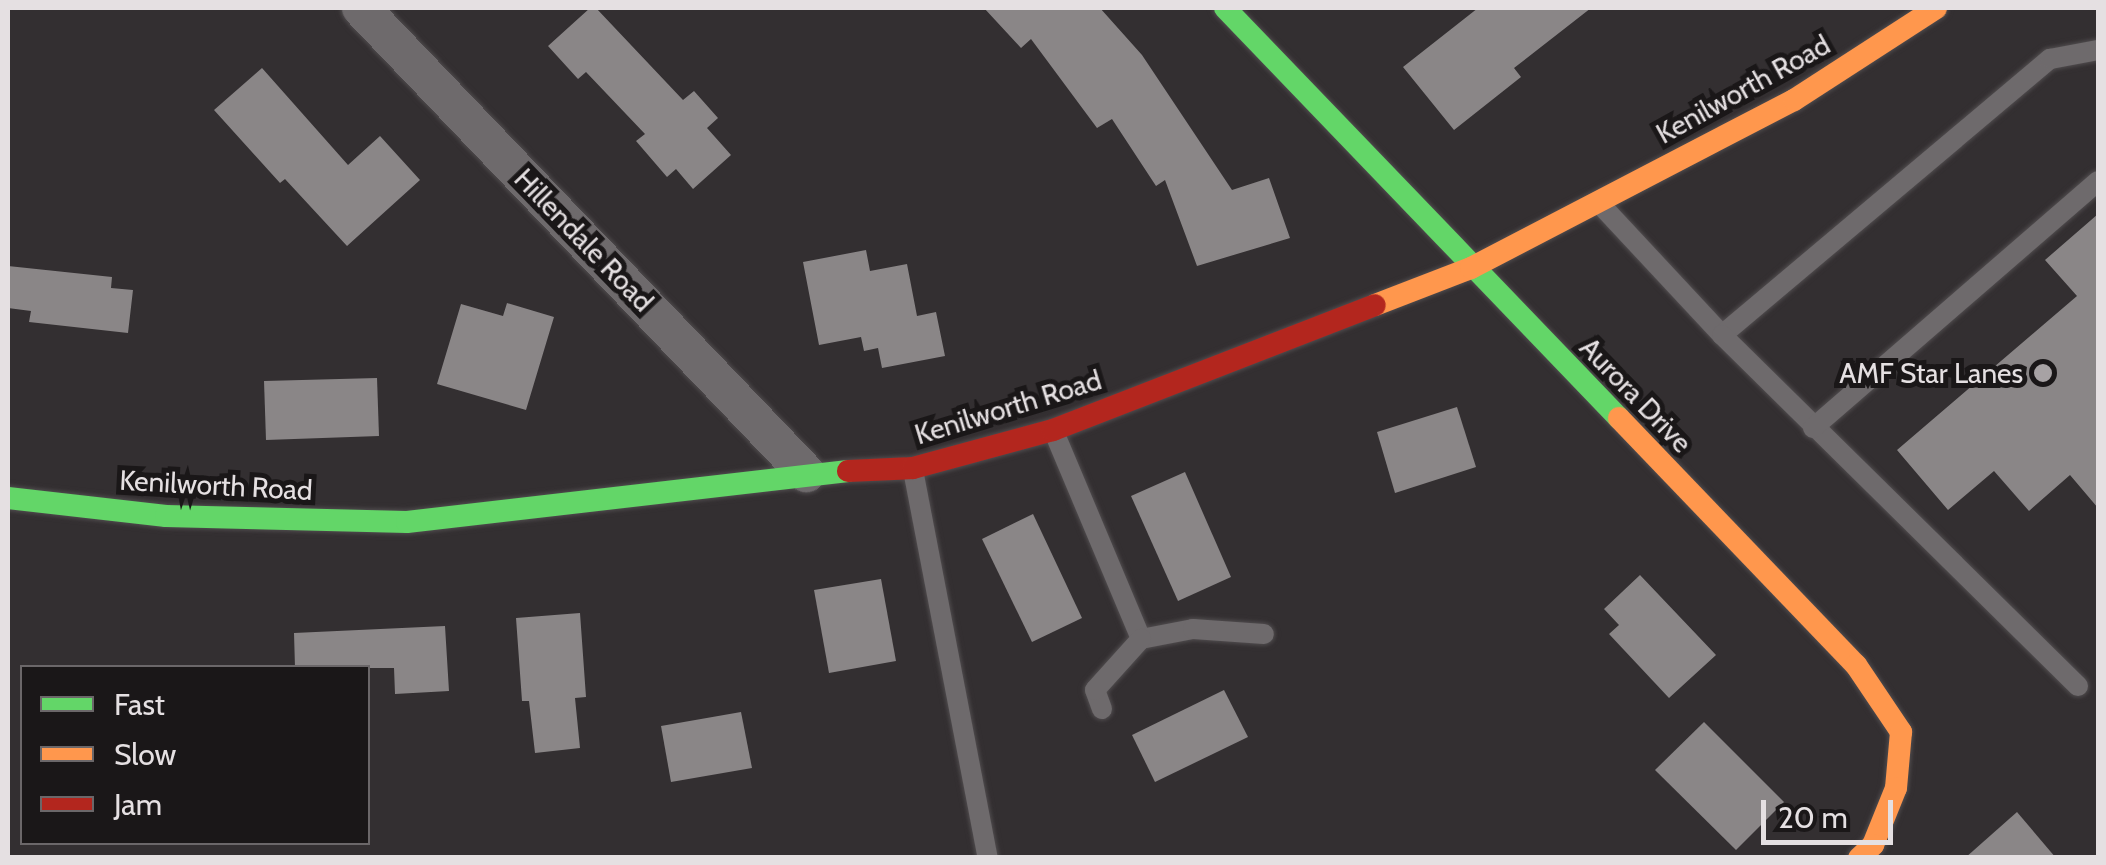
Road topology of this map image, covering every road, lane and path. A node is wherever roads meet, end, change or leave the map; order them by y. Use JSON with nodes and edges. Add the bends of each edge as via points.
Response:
{"nodes":[{"id":1,"x":362,"y":8,"type":"edge"},
{"id":2,"x":1225,"y":8,"type":"edge"},
{"id":3,"x":1936,"y":8,"type":"edge"},
{"id":4,"x":2098,"y":50,"type":"edge"},
{"id":5,"x":2098,"y":181,"type":"edge"},
{"id":6,"x":1598,"y":202,"type":"junction"},
{"id":7,"x":1471,"y":268,"type":"junction"},
{"id":8,"x":1722,"y":335,"type":"junction"},
{"id":9,"x":1814,"y":428,"type":"junction"},
{"id":10,"x":1053,"y":430,"type":"junction"},
{"id":11,"x":913,"y":468,"type":"junction"},
{"id":12,"x":806,"y":473,"type":"junction"},
{"id":13,"x":8,"y":498,"type":"edge"},
{"id":14,"x":1264,"y":634,"type":"dead end"},
{"id":15,"x":1141,"y":639,"type":"junction"},
{"id":16,"x":2078,"y":686,"type":"dead end"},
{"id":17,"x":1102,"y":708,"type":"dead end"},
{"id":18,"x":988,"y":858,"type":"edge"},
{"id":19,"x":1860,"y":858,"type":"edge"}],
"edges":[{"from":1,"to":12,"type":"street","name":"Hillendale Road"},
{"from":2,"to":7,"type":"street","name":"Aurora Drive"},
{"from":3,"to":6,"type":"street","name":"Kenilworth Road","via":[[1794,100]]},
{"from":4,"to":8,"type":"lane","via":[[2050,59]]},
{"from":5,"to":9,"type":"lane"},
{"from":6,"to":7,"type":"street","name":"Kenilworth Road"},
{"from":6,"to":8,"type":"lane"},
{"from":7,"to":10,"type":"street","name":"Kenilworth Road"},
{"from":7,"to":19,"type":"street","name":"Aurora Drive","via":[[1856,665],[1901,732],[1896,788]]},
{"from":8,"to":9,"type":"lane"},
{"from":9,"to":16,"type":"lane"},
{"from":10,"to":11,"type":"street","name":"Kenilworth Road"},
{"from":10,"to":15,"type":"lane"},
{"from":11,"to":12,"type":"street","name":"Kenilworth Road"},
{"from":11,"to":18,"type":"lane"},
{"from":12,"to":13,"type":"street","name":"Kenilworth Road","via":[[406,522],[166,516]]},
{"from":14,"to":15,"type":"lane","via":[[1193,629]]},
{"from":15,"to":17,"type":"lane","via":[[1095,690]]}]}
